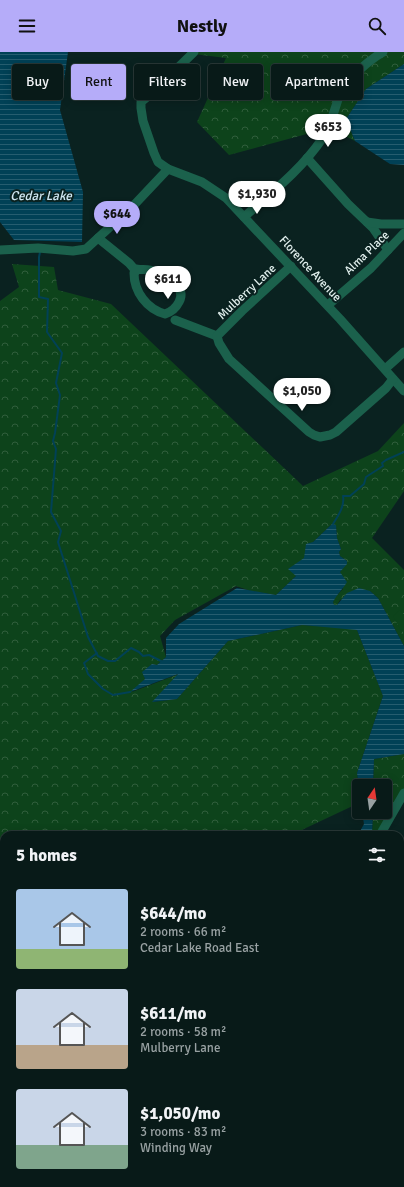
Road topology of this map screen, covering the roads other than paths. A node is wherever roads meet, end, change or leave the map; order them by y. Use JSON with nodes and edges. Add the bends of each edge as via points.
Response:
{"nodes":[{"id":1,"x":194,"y":52,"type":"edge"},
{"id":2,"x":383,"y":52,"type":"edge"},
{"id":3,"x":307,"y":158,"type":"junction"},
{"id":4,"x":168,"y":169,"type":"junction"},
{"id":5,"x":244,"y":217,"type":"junction"},
{"id":6,"x":367,"y":222,"type":"junction"},
{"id":7,"x":404,"y":224,"type":"edge"},
{"id":8,"x":404,"y":233,"type":"edge"},
{"id":9,"x":98,"y":238,"type":"junction"},
{"id":10,"x":0,"y":250,"type":"edge"},
{"id":11,"x":388,"y":250,"type":"junction"},
{"id":12,"x":291,"y":266,"type":"junction"},
{"id":13,"x":136,"y":270,"type":"junction"},
{"id":14,"x":328,"y":305,"type":"junction"},
{"id":15,"x":175,"y":320,"type":"dead end"},
{"id":16,"x":217,"y":336,"type":"junction"},
{"id":17,"x":404,"y":352,"type":"edge"},
{"id":18,"x":385,"y":369,"type":"junction"},
{"id":19,"x":393,"y":379,"type":"junction"},
{"id":20,"x":404,"y":391,"type":"edge"},
{"id":21,"x":404,"y":793,"type":"edge"},
{"id":22,"x":382,"y":831,"type":"edge"}],
"edges":[{"from":1,"to":4,"type":"street","name":"Florence Avenue","via":[[141,102],[154,153],[158,162]]},
{"from":2,"to":3,"type":"street","via":[[362,68],[340,93],[328,129]]},
{"from":3,"to":5,"type":"street"},
{"from":3,"to":6,"type":"street"},
{"from":4,"to":5,"type":"street","name":"Florence Avenue","via":[[202,182],[215,190]]},
{"from":4,"to":9,"type":"street"},
{"from":5,"to":12,"type":"street","name":"Florence Avenue"},
{"from":6,"to":7,"type":"street"},
{"from":6,"to":11,"type":"street"},
{"from":8,"to":11,"type":"street","name":"Alma Place"},
{"from":9,"to":10,"type":"street","via":[[80,251],[41,248]]},
{"from":9,"to":13,"type":"street"},
{"from":11,"to":14,"type":"street","name":"Alma Place"},
{"from":12,"to":14,"type":"street","name":"Florence Avenue"},
{"from":12,"to":16,"type":"street","name":"Mulberry Lane"},
{"from":13,"to":13,"type":"street","via":[[150,270],[173,281],[181,294],[180,300],[170,313],[157,312],[145,301],[135,286]]},
{"from":14,"to":18,"type":"street","name":"Florence Avenue"},
{"from":15,"to":16,"type":"street","name":"Mulberry Lane"},
{"from":16,"to":19,"type":"street","via":[[229,359],[314,436],[325,437],[336,432]]},
{"from":17,"to":18,"type":"street"},
{"from":18,"to":19,"type":"street","name":"Florence Avenue"},
{"from":19,"to":20,"type":"street","name":"Florence Avenue"},
{"from":21,"to":22,"type":"street"}]}
